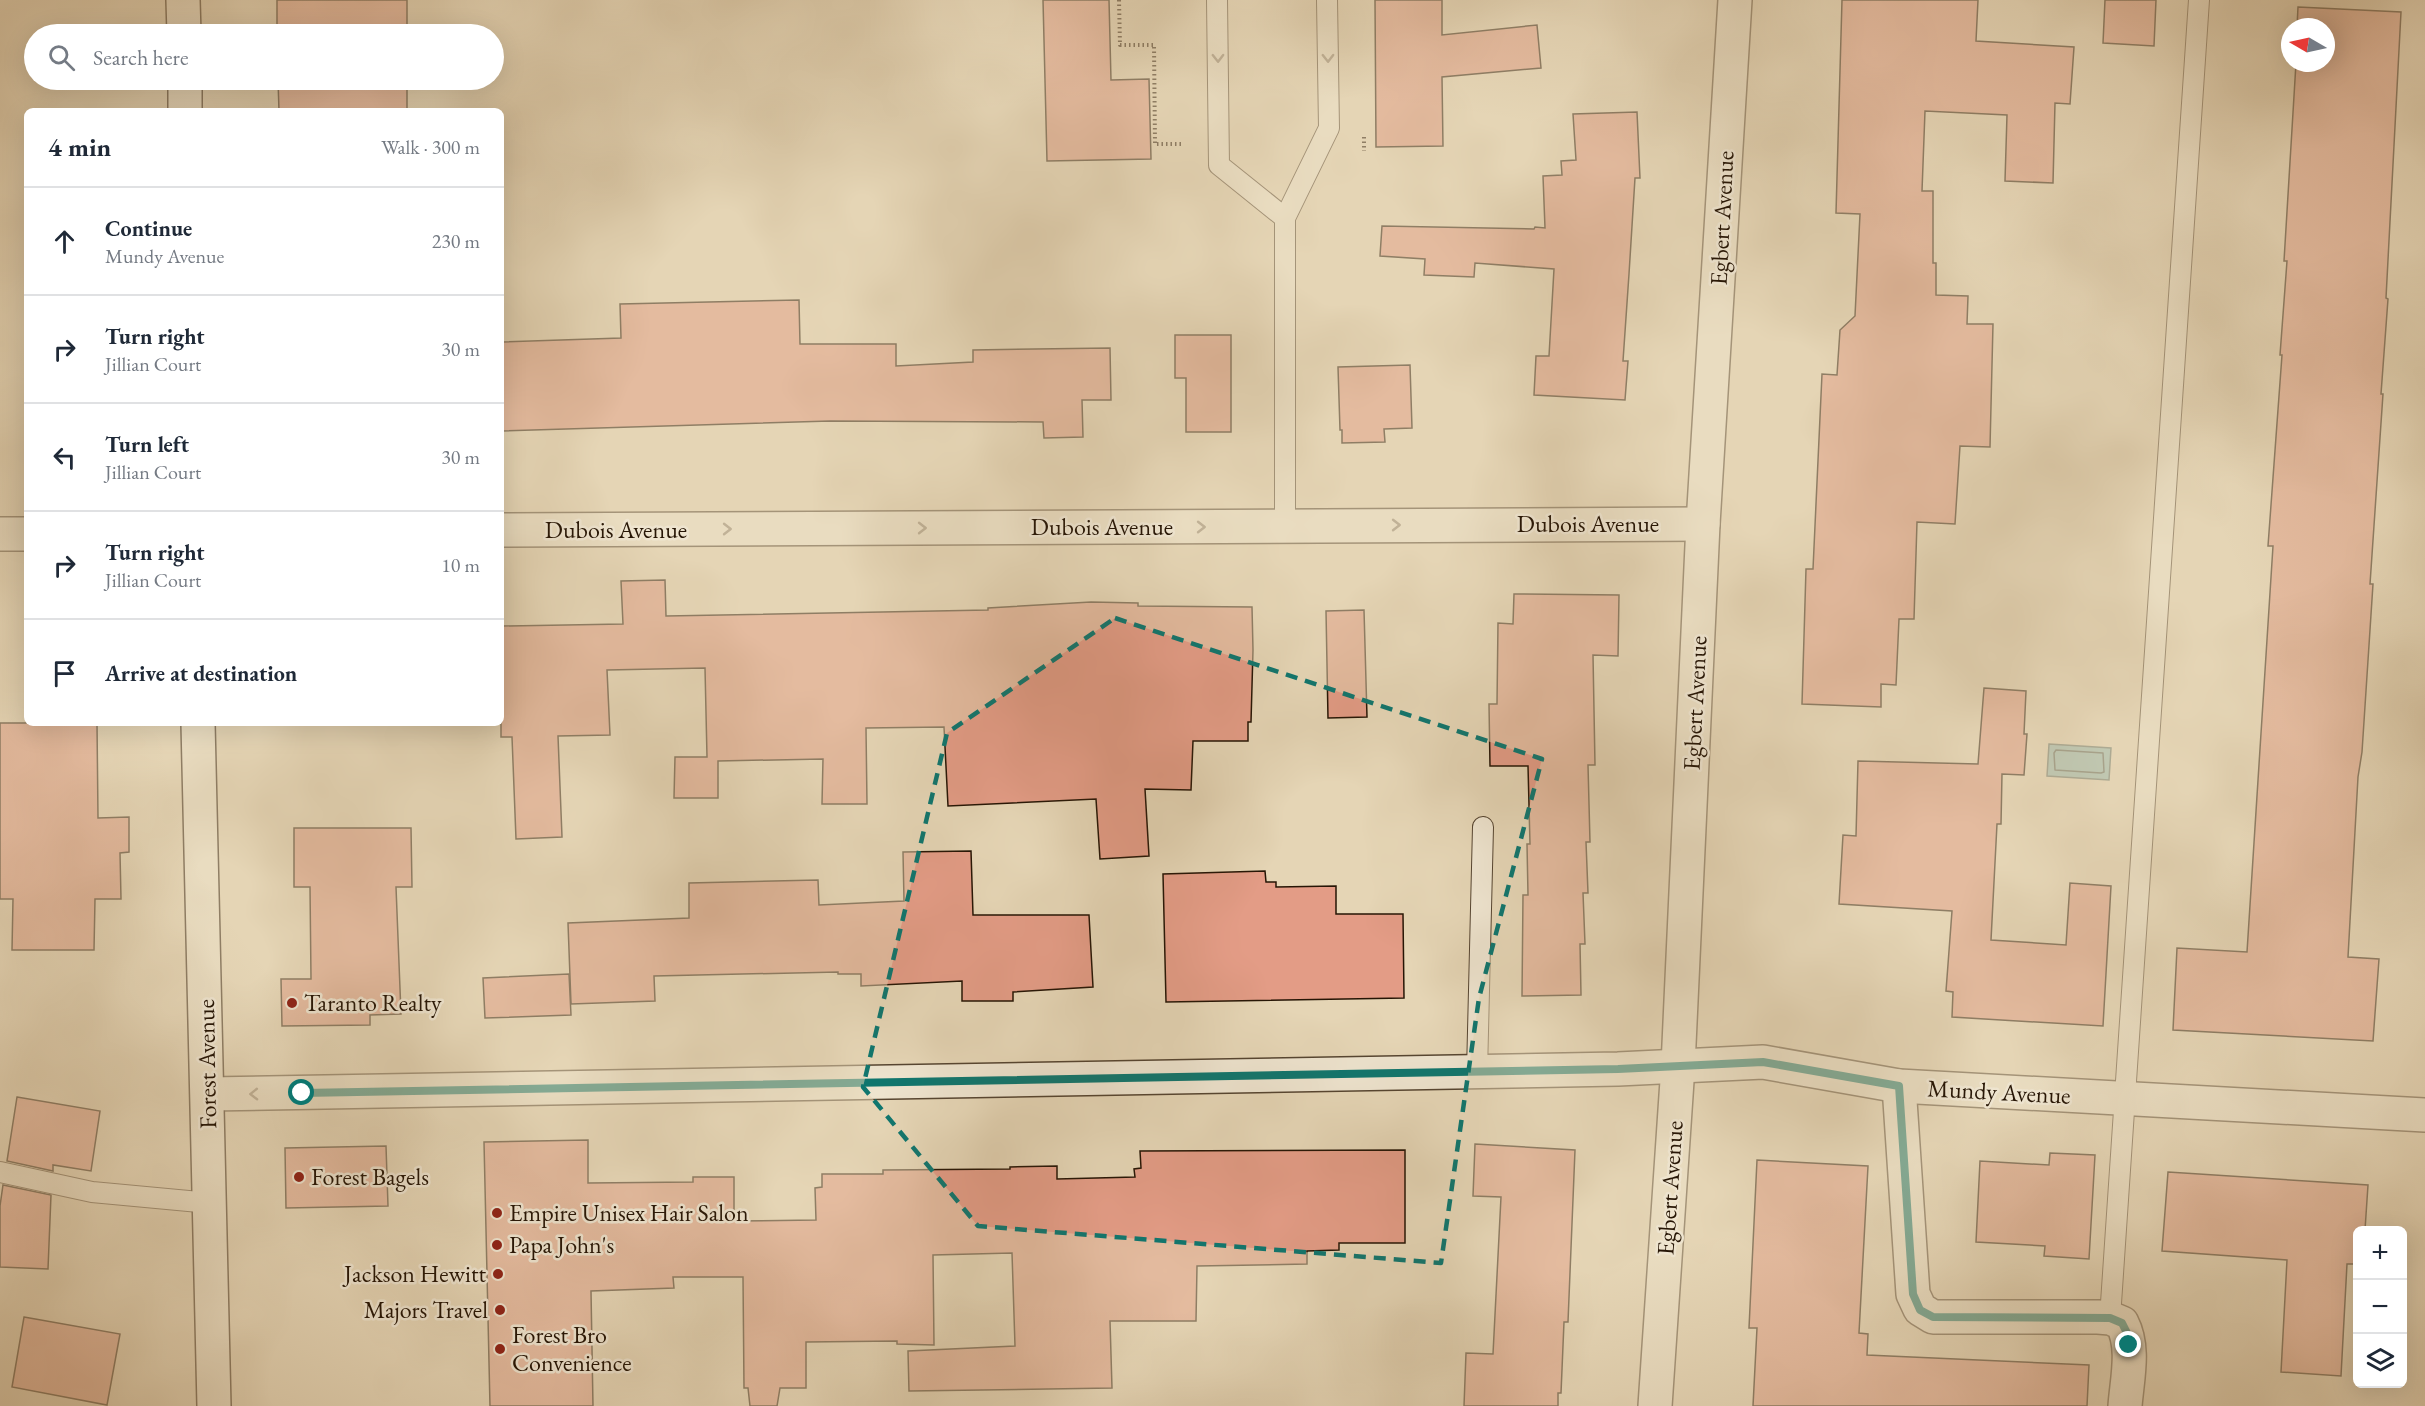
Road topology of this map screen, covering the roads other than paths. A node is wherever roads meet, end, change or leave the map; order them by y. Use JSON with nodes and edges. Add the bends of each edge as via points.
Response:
{"nodes":[{"id":1,"x":183,"y":0,"type":"edge"},
{"id":2,"x":1217,"y":0,"type":"edge"},
{"id":3,"x":1327,"y":0,"type":"edge"},
{"id":4,"x":1735,"y":0,"type":"edge"},
{"id":5,"x":2199,"y":0,"type":"edge"},
{"id":6,"x":184,"y":24,"type":"edge"},
{"id":7,"x":185,"y":90,"type":"edge"},
{"id":8,"x":185,"y":108,"type":"edge"},
{"id":9,"x":1285,"y":218,"type":"junction"},
{"id":10,"x":1703,"y":524,"type":"junction"},
{"id":11,"x":1285,"y":526,"type":"junction"},
{"id":12,"x":504,"y":530,"type":"edge"},
{"id":13,"x":0,"y":534,"type":"edge"},
{"id":14,"x":24,"y":534,"type":"edge"},
{"id":15,"x":198,"y":726,"type":"edge"},
{"id":16,"x":1483,"y":827,"type":"dead end"},
{"id":17,"x":1678,"y":1066,"type":"junction"},
{"id":18,"x":1477,"y":1072,"type":"junction"},
{"id":19,"x":1899,"y":1086,"type":"junction"},
{"id":20,"x":208,"y":1094,"type":"junction"},
{"id":21,"x":2124,"y":1099,"type":"junction"},
{"id":22,"x":2425,"y":1114,"type":"edge"},
{"id":23,"x":0,"y":1172,"type":"edge"},
{"id":24,"x":210,"y":1203,"type":"junction"},
{"id":25,"x":2110,"y":1318,"type":"junction"},
{"id":26,"x":214,"y":1406,"type":"edge"},
{"id":27,"x":1656,"y":1406,"type":"edge"},
{"id":28,"x":2125,"y":1406,"type":"edge"}],
"edges":[{"from":1,"to":6,"type":"street"},
{"from":2,"to":9,"type":"lane","one_way":true,"via":[[1219,165]]},
{"from":3,"to":9,"type":"lane","one_way":true,"via":[[1329,128]]},
{"from":4,"to":10,"type":"street","name":"Egbert Avenue"},
{"from":5,"to":21,"type":"lane"},
{"from":7,"to":8,"type":"street"},
{"from":9,"to":11,"type":"lane"},
{"from":11,"to":10,"type":"street","name":"Dubois Avenue","one_way":true},
{"from":10,"to":17,"type":"street","name":"Egbert Avenue"},
{"from":12,"to":11,"type":"street","name":"Dubois Avenue","one_way":true},
{"from":13,"to":14,"type":"street"},
{"from":15,"to":20,"type":"street","name":"Forest Avenue"},
{"from":16,"to":18,"type":"lane"},
{"from":17,"to":18,"type":"street","name":"Mundy Avenue"},
{"from":17,"to":19,"type":"street","name":"Mundy Avenue","via":[[1763,1062]]},
{"from":17,"to":27,"type":"street","name":"Egbert Avenue"},
{"from":18,"to":20,"type":"street","name":"Mundy Avenue","one_way":true},
{"from":19,"to":21,"type":"street","name":"Mundy Avenue"},
{"from":19,"to":25,"type":"street","via":[[1913,1294],[1920,1310],[1933,1317]]},
{"from":20,"to":24,"type":"street","name":"Forest Avenue"},
{"from":21,"to":22,"type":"street","name":"Mundy Avenue"},
{"from":21,"to":25,"type":"lane"},
{"from":23,"to":24,"type":"lane","via":[[92,1192]]},
{"from":24,"to":26,"type":"street","name":"Forest Avenue"},
{"from":25,"to":28,"type":"street","via":[[2122,1323],[2127,1333]]}]}
